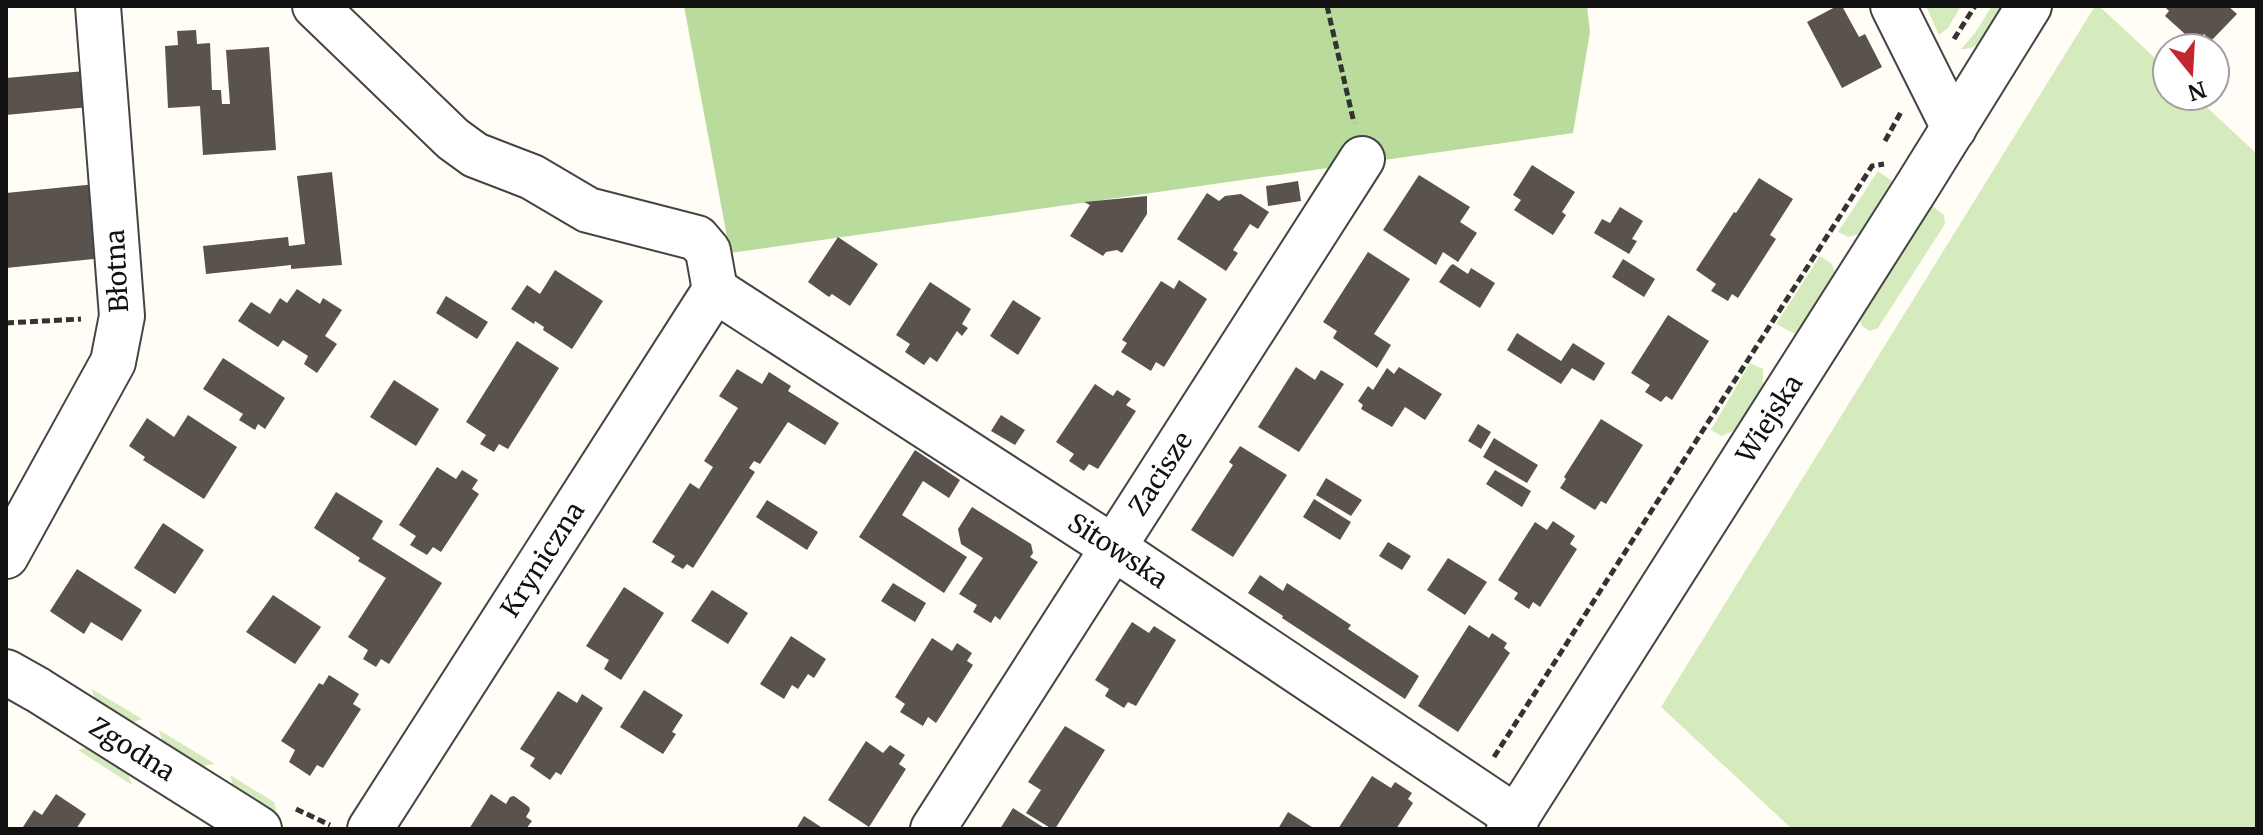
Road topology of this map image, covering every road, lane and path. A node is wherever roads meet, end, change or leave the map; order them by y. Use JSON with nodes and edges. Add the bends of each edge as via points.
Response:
{"nodes":[{"id":1,"x":98,"y":6,"type":"edge"},
{"id":2,"x":315,"y":6,"type":"edge"},
{"id":3,"x":1327,"y":6,"type":"edge"},
{"id":4,"x":1893,"y":6,"type":"edge"},
{"id":5,"x":2029,"y":6,"type":"edge"},
{"id":6,"x":1954,"y":128,"type":"junction"},
{"id":7,"x":1362,"y":159,"type":"joint"},
{"id":8,"x":1918,"y":185,"type":"junction"},
{"id":9,"x":715,"y":290,"type":"junction"},
{"id":10,"x":122,"y":316,"type":"junction"},
{"id":11,"x":6,"y":323,"type":"edge"},
{"id":12,"x":1114,"y":548,"type":"junction"},
{"id":13,"x":6,"y":556,"type":"edge"},
{"id":14,"x":6,"y":672,"type":"edge"},
{"id":15,"x":1473,"y":790,"type":"junction"},
{"id":16,"x":1513,"y":823,"type":"edge"},
{"id":17,"x":259,"y":829,"type":"edge"},
{"id":18,"x":370,"y":829,"type":"edge"},
{"id":19,"x":933,"y":829,"type":"edge"}],
"edges":[{"from":1,"to":10,"type":"street","name":"Błotna"},
{"from":2,"to":9,"type":"street","via":[[475,155],[532,177],[588,210],[697,238],[708,251]]},
{"from":3,"to":7,"type":"path"},
{"from":4,"to":6,"type":"street"},
{"from":5,"to":6,"type":"street","name":"Wiejska"},
{"from":6,"to":8,"type":"street","name":"Wiejska"},
{"from":7,"to":12,"type":"street","name":"Zacisze"},
{"from":8,"to":15,"type":"path","via":[[1885,165],[1872,166]]},
{"from":8,"to":16,"type":"street","name":"Wiejska"},
{"from":9,"to":12,"type":"street","name":"Sitowska"},
{"from":9,"to":18,"type":"street","name":"Kryniczna"},
{"from":10,"to":11,"type":"path"},
{"from":10,"to":13,"type":"street","name":"Błotna","via":[[113,362]]},
{"from":12,"to":15,"type":"street","name":"Sitowska"},
{"from":12,"to":19,"type":"street","name":"Zacisze"},
{"from":14,"to":17,"type":"street","name":"Zgodna"},
{"from":15,"to":16,"type":"street","name":"Sitowska"}]}
